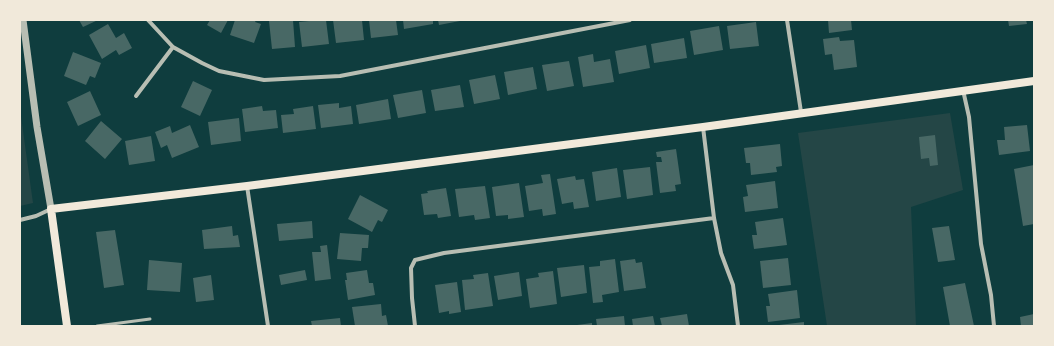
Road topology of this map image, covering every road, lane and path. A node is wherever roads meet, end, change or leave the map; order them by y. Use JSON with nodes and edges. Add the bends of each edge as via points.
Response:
{"nodes":[{"id":1,"x":23,"y":20,"type":"edge"},
{"id":2,"x":148,"y":20,"type":"edge"},
{"id":3,"x":630,"y":20,"type":"edge"},
{"id":4,"x":787,"y":20,"type":"edge"},
{"id":5,"x":173,"y":47,"type":"junction"},
{"id":6,"x":1034,"y":81,"type":"edge"},
{"id":7,"x":963,"y":90,"type":"junction"},
{"id":8,"x":136,"y":96,"type":"dead end"},
{"id":9,"x":801,"y":112,"type":"junction"},
{"id":10,"x":703,"y":127,"type":"junction"},
{"id":11,"x":247,"y":186,"type":"junction"},
{"id":12,"x":50,"y":209,"type":"junction"},
{"id":13,"x":714,"y":218,"type":"junction"},
{"id":14,"x":20,"y":220,"type":"edge"},
{"id":15,"x":150,"y":318,"type":"dead end"},
{"id":16,"x":67,"y":326,"type":"edge"},
{"id":17,"x":97,"y":326,"type":"edge"},
{"id":18,"x":268,"y":326,"type":"edge"},
{"id":19,"x":415,"y":326,"type":"edge"},
{"id":20,"x":738,"y":326,"type":"edge"},
{"id":21,"x":994,"y":326,"type":"edge"}],
"edges":[{"from":1,"to":12,"type":"street"},
{"from":2,"to":5,"type":"street"},
{"from":3,"to":5,"type":"street","via":[[340,76],[264,80],[218,71]]},
{"from":4,"to":9,"type":"street"},
{"from":5,"to":8,"type":"street"},
{"from":6,"to":7,"type":"main road"},
{"from":7,"to":9,"type":"main road"},
{"from":7,"to":21,"type":"street","via":[[969,117],[981,244]]},
{"from":9,"to":10,"type":"main road"},
{"from":10,"to":11,"type":"main road"},
{"from":10,"to":13,"type":"street"},
{"from":11,"to":12,"type":"main road"},
{"from":11,"to":18,"type":"street"},
{"from":12,"to":14,"type":"street"},
{"from":12,"to":16,"type":"main road"},
{"from":13,"to":19,"type":"street","via":[[444,253],[415,260],[411,268]]},
{"from":13,"to":20,"type":"street","via":[[721,253],[733,285]]},
{"from":15,"to":17,"type":"lane"}]}
